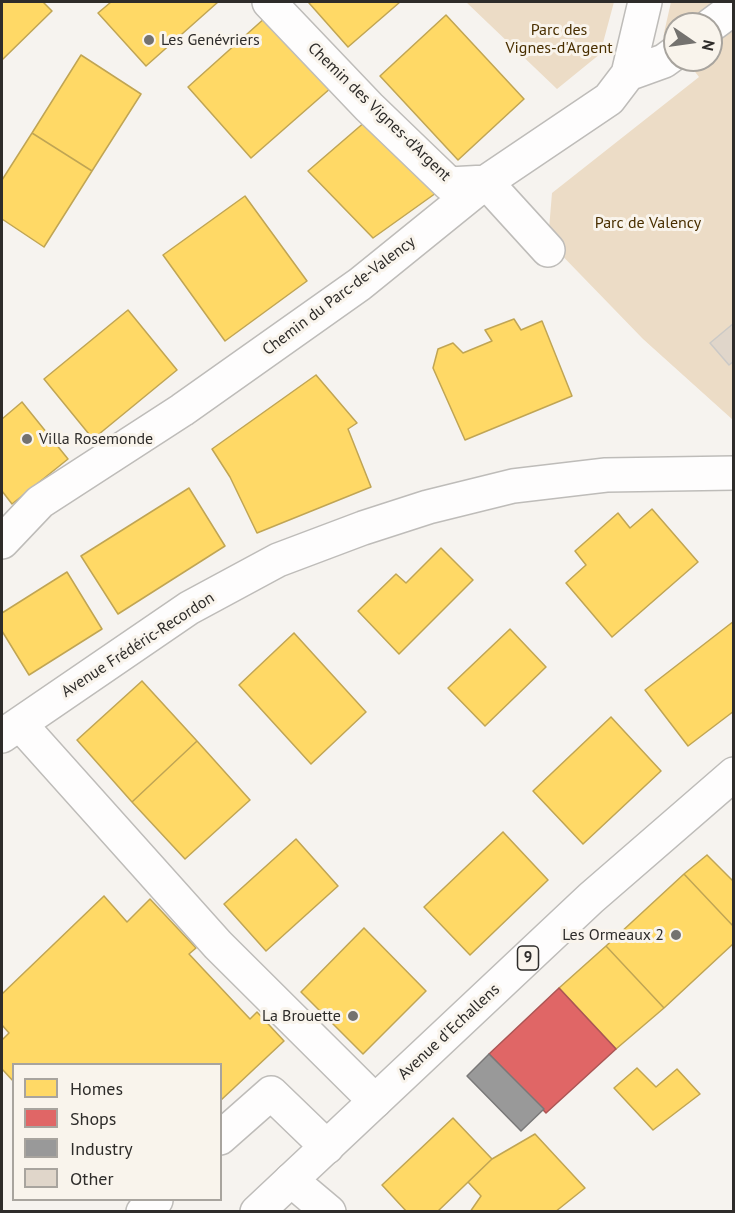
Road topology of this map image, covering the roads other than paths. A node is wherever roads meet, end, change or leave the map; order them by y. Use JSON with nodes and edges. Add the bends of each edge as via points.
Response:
{"nodes":[{"id":1,"x":269,"y":2,"type":"edge"},
{"id":2,"x":618,"y":2,"type":"edge"},
{"id":3,"x":643,"y":13,"type":"edge"},
{"id":4,"x":663,"y":62,"type":"edge"},
{"id":5,"x":628,"y":74,"type":"junction"},
{"id":6,"x":486,"y":182,"type":"junction"},
{"id":7,"x":548,"y":250,"type":"dead end"},
{"id":8,"x":734,"y":473,"type":"edge"},
{"id":9,"x":2,"y":542,"type":"edge"},
{"id":10,"x":11,"y":730,"type":"edge"},
{"id":11,"x":734,"y":774,"type":"edge"},
{"id":12,"x":375,"y":1101,"type":"junction"},
{"id":13,"x":222,"y":1136,"type":"edge"},
{"id":14,"x":327,"y":1147,"type":"junction"},
{"id":15,"x":291,"y":1180,"type":"junction"},
{"id":16,"x":155,"y":1201,"type":"edge"},
{"id":17,"x":143,"y":1212,"type":"edge"},
{"id":18,"x":257,"y":1212,"type":"edge"},
{"id":19,"x":329,"y":1212,"type":"edge"}],
"edges":[{"from":1,"to":6,"type":"street","name":"Chemin des Vignes-d'Argent","via":[[449,184]]},
{"from":2,"to":3,"type":"street"},
{"from":3,"to":5,"type":"street"},
{"from":4,"to":5,"type":"street"},
{"from":5,"to":6,"type":"street","name":"Chemin du Parc-de-Valency","via":[[609,99]]},
{"from":6,"to":7,"type":"street"},
{"from":6,"to":9,"type":"street","name":"Chemin du Parc-de-Valency","via":[[360,284],[182,410],[40,502]]},
{"from":8,"to":10,"type":"street","name":"Avenue Frédéric-Recordon","via":[[606,475],[513,486],[363,528],[278,560],[189,608]]},
{"from":10,"to":12,"type":"street"},
{"from":11,"to":12,"type":"street","name":"Avenue d'Echallens","number":"9","via":[[591,898]]},
{"from":12,"to":14,"type":"street","name":"Avenue d'Echallens","number":"9"},
{"from":13,"to":14,"type":"street","via":[[271,1092]]},
{"from":14,"to":15,"type":"street","name":"Avenue d'Echallens","number":"9"},
{"from":15,"to":18,"type":"street","name":"Avenue d'Echallens","number":"9"},
{"from":15,"to":19,"type":"street"},
{"from":16,"to":17,"type":"street"}]}
